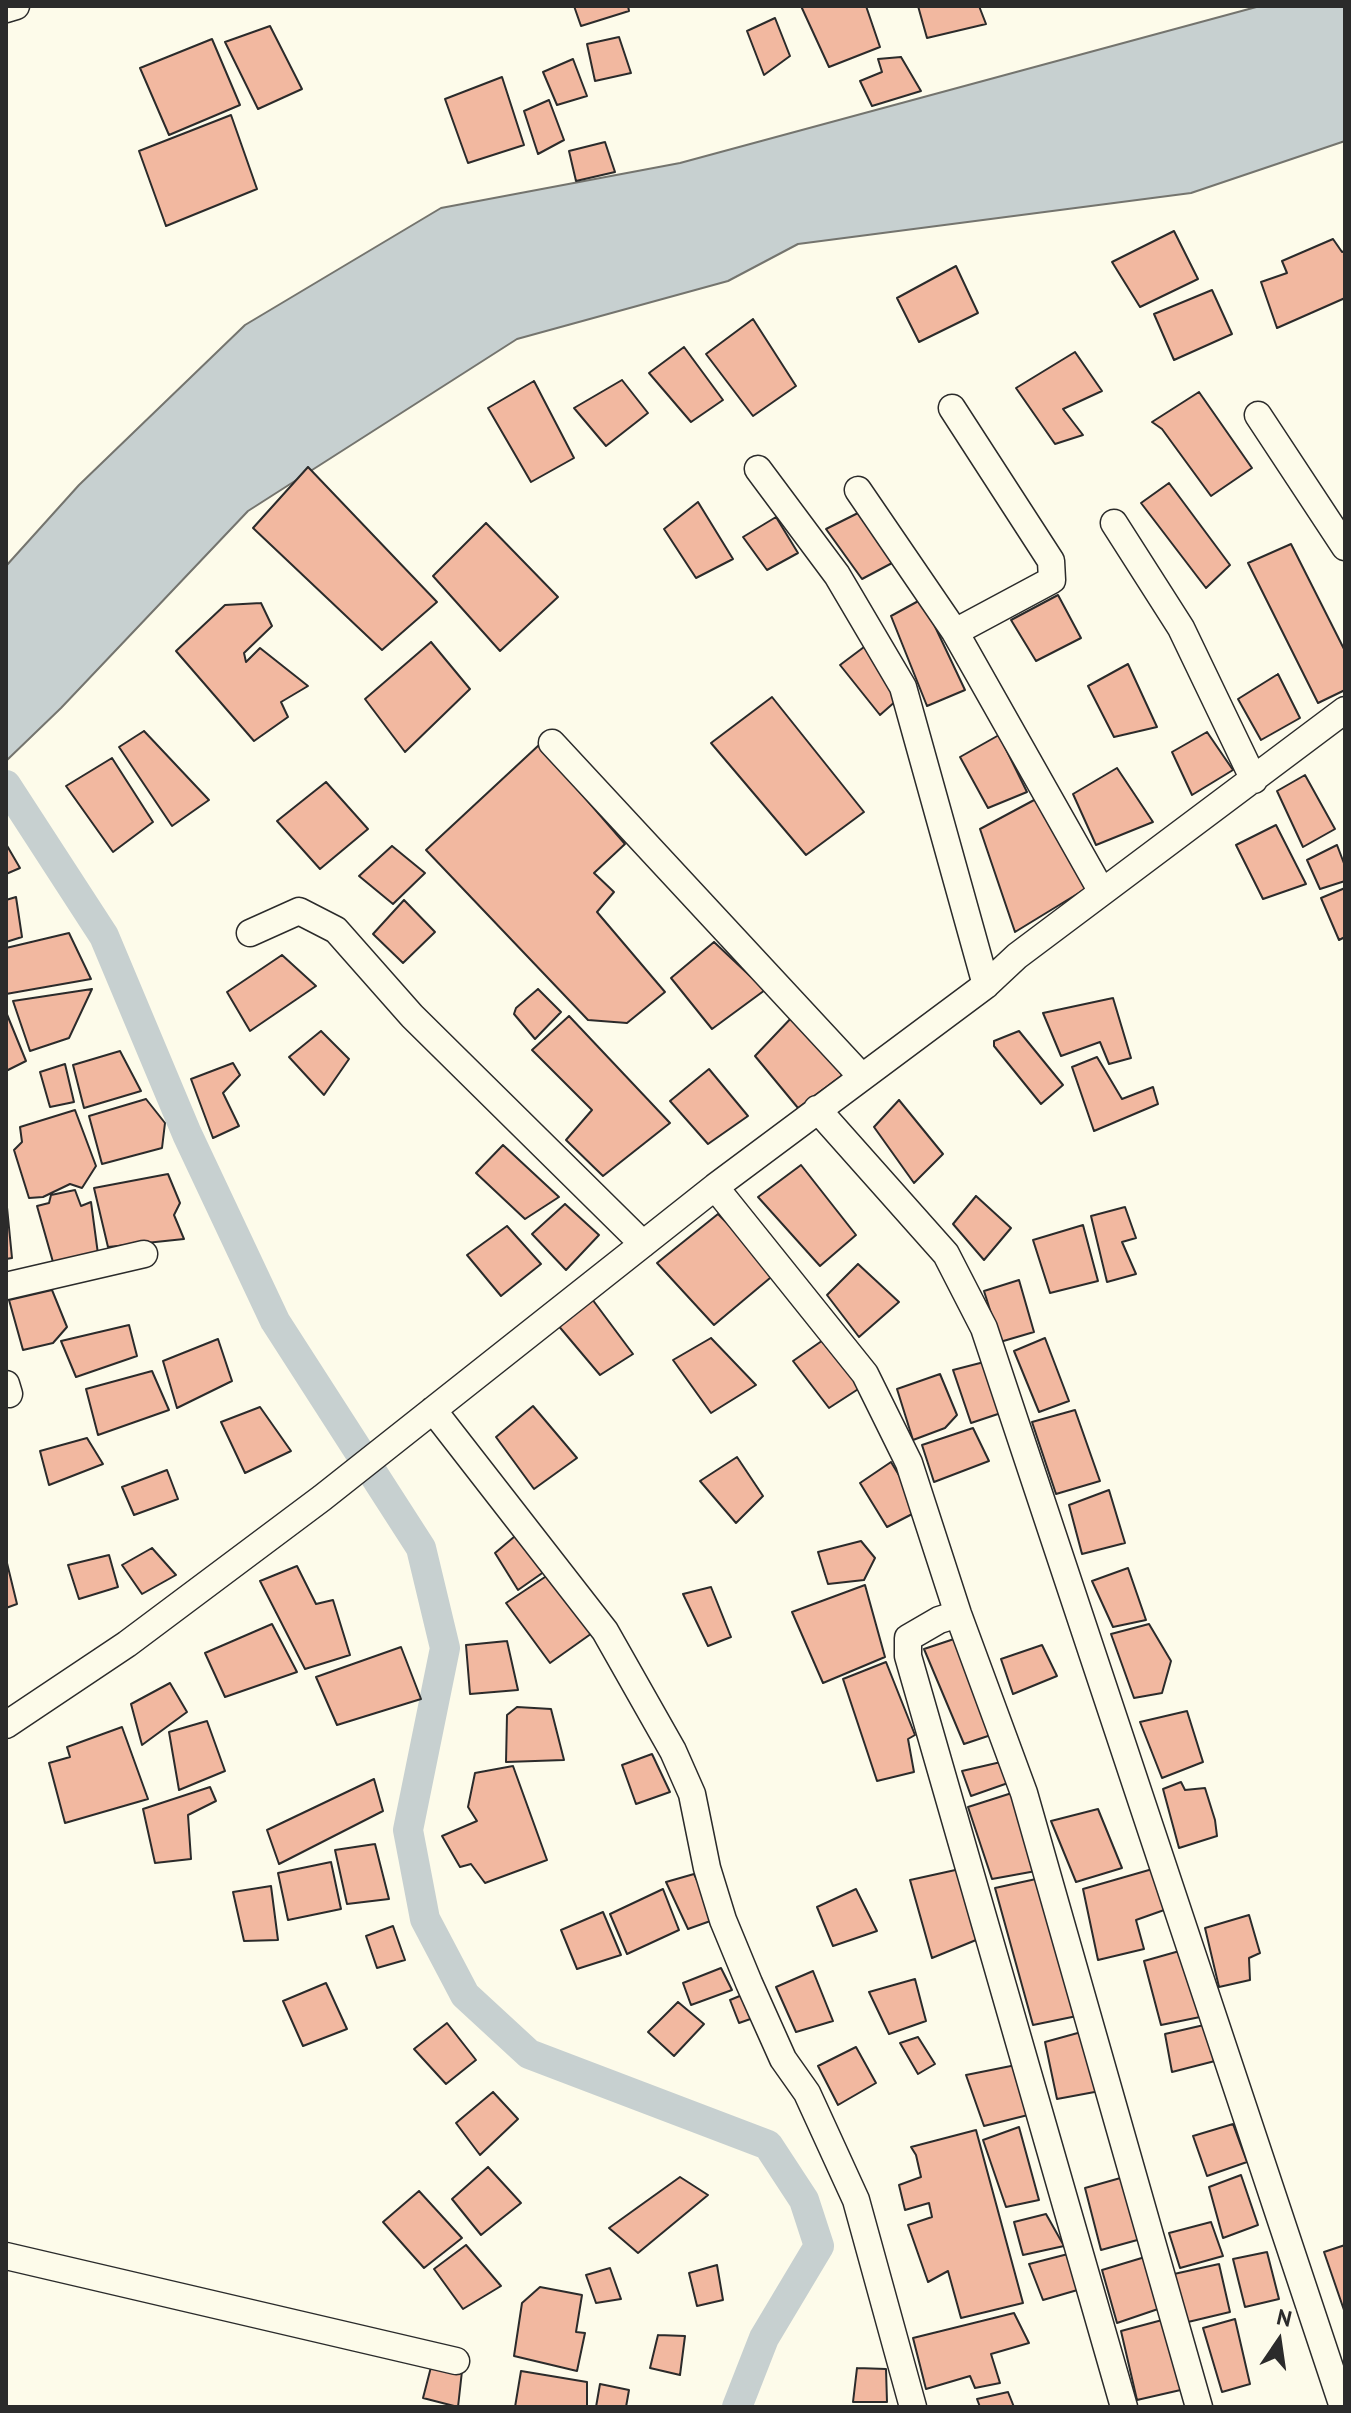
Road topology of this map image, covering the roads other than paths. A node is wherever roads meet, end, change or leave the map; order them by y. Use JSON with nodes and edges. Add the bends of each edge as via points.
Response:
{"nodes":[{"id":1,"x":16,"y":6,"type":"edge"},
{"id":2,"x":6,"y":9,"type":"edge"},
{"id":3,"x":952,"y":408,"type":"dead end"},
{"id":4,"x":1258,"y":415,"type":"dead end"},
{"id":5,"x":758,"y":469,"type":"dead end"},
{"id":6,"x":858,"y":490,"type":"dead end"},
{"id":7,"x":1114,"y":523,"type":"dead end"},
{"id":8,"x":1345,"y":547,"type":"edge"},
{"id":9,"x":955,"y":632,"type":"junction"},
{"id":10,"x":1345,"y":710,"type":"edge"},
{"id":11,"x":552,"y":743,"type":"dead end"},
{"id":12,"x":1254,"y":780,"type":"junction"},
{"id":13,"x":1102,"y":892,"type":"junction"},
{"id":14,"x":250,"y":933,"type":"dead end"},
{"id":15,"x":986,"y":985,"type":"junction"},
{"id":16,"x":862,"y":1077,"type":"junction"},
{"id":17,"x":817,"y":1109,"type":"junction"},
{"id":18,"x":715,"y":1187,"type":"junction"},
{"id":19,"x":643,"y":1244,"type":"junction"},
{"id":20,"x":144,"y":1254,"type":"dead end"},
{"id":21,"x":6,"y":1286,"type":"edge"},
{"id":22,"x":429,"y":1412,"type":"junction"},
{"id":23,"x":958,"y":1614,"type":"junction"},
{"id":24,"x":6,"y":1725,"type":"edge"},
{"id":25,"x":6,"y":2256,"type":"edge"},
{"id":26,"x":456,"y":2361,"type":"dead end"},
{"id":27,"x":913,"y":2407,"type":"edge"},
{"id":28,"x":1124,"y":2407,"type":"edge"},
{"id":29,"x":1199,"y":2407,"type":"edge"},
{"id":30,"x":1343,"y":2407,"type":"edge"}],
"edges":[{"from":1,"to":2,"type":"street"},
{"from":3,"to":9,"type":"street","via":[[1051,561],[1052,580]]},
{"from":4,"to":8,"type":"street"},
{"from":5,"to":15,"type":"street","via":[[837,575],[903,687]]},
{"from":6,"to":9,"type":"street"},
{"from":7,"to":12,"type":"street","via":[[1181,628]]},
{"from":9,"to":13,"type":"street"},
{"from":10,"to":12,"type":"street"},
{"from":11,"to":16,"type":"street"},
{"from":12,"to":13,"type":"street"},
{"from":13,"to":15,"type":"street"},
{"from":14,"to":19,"type":"street","via":[[299,911],[336,930],[412,1016]]},
{"from":15,"to":16,"type":"street"},
{"from":16,"to":17,"type":"street"},
{"from":17,"to":18,"type":"street"},
{"from":17,"to":30,"type":"street","via":[[946,1254],[984,1328]]},
{"from":18,"to":19,"type":"street"},
{"from":18,"to":23,"type":"street","via":[[865,1374],[909,1463]]},
{"from":19,"to":22,"type":"street"},
{"from":20,"to":21,"type":"street"},
{"from":22,"to":24,"type":"street","via":[[127,1644]]},
{"from":22,"to":27,"type":"street","via":[[605,1631],[673,1751],[692,1794],[723,1920],[783,2059],[807,2093],[856,2200]]},
{"from":23,"to":28,"type":"street","via":[[908,1638],[908,1656]]},
{"from":23,"to":29,"type":"street","via":[[1024,1793]]},
{"from":25,"to":26,"type":"street"}]}
